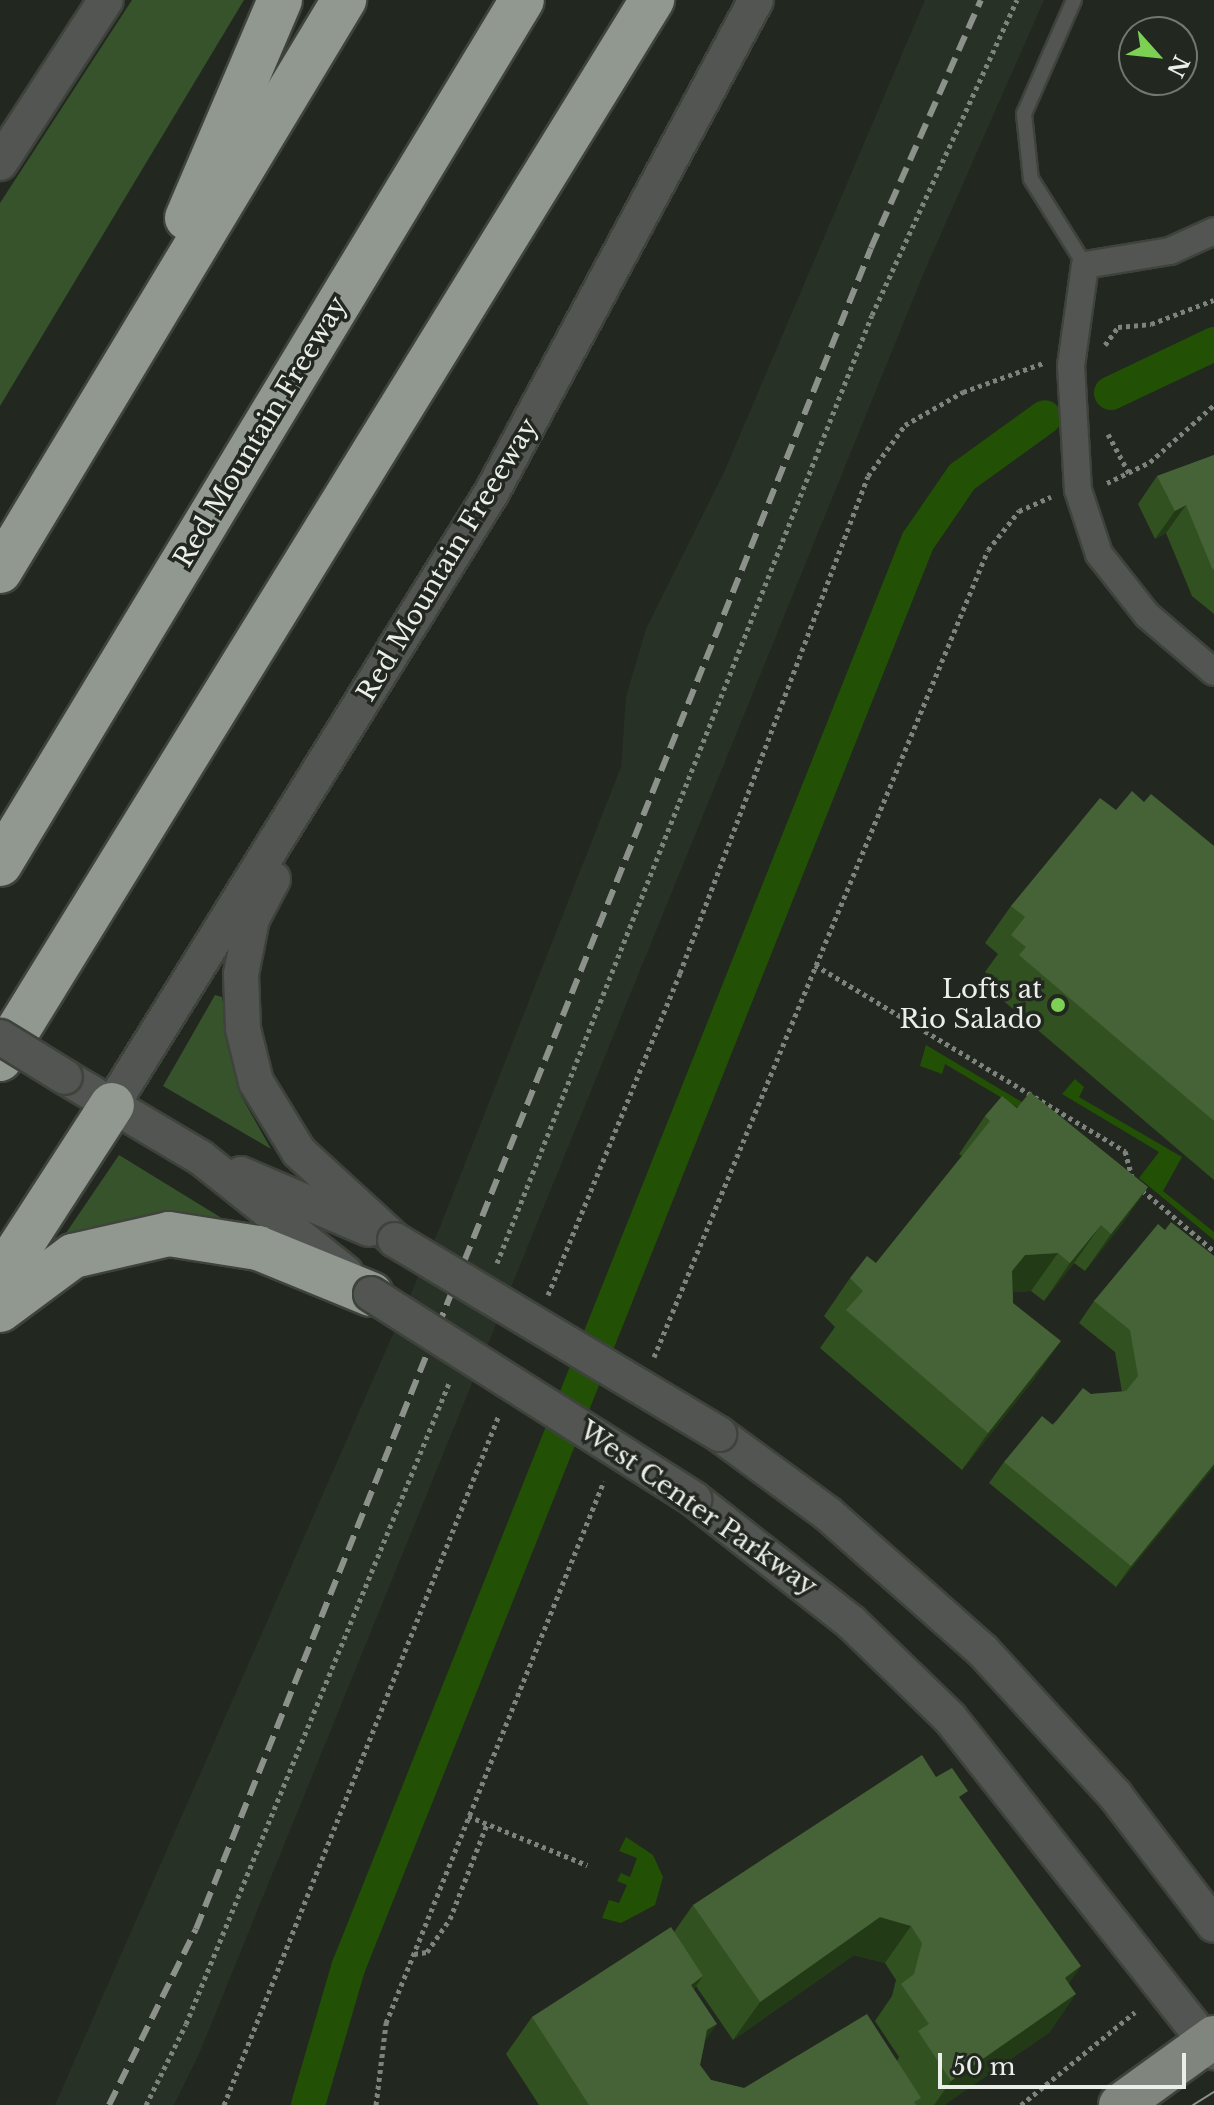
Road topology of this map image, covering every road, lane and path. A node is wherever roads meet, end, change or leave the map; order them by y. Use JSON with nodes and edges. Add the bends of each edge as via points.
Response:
{"nodes":[{"id":1,"x":106,"y":0,"type":"edge"},
{"id":2,"x":280,"y":0,"type":"edge"},
{"id":3,"x":344,"y":0,"type":"edge"},
{"id":4,"x":522,"y":0,"type":"edge"},
{"id":5,"x":652,"y":0,"type":"edge"},
{"id":6,"x":756,"y":0,"type":"edge"},
{"id":7,"x":1017,"y":0,"type":"edge"},
{"id":8,"x":1074,"y":0,"type":"edge"},
{"id":9,"x":0,"y":163,"type":"edge"},
{"id":10,"x":1214,"y":231,"type":"edge"},
{"id":11,"x":1085,"y":265,"type":"junction"},
{"id":12,"x":1214,"y":300,"type":"edge"},
{"id":13,"x":1106,"y":343,"type":"junction"},
{"id":14,"x":131,"y":354,"type":"junction"},
{"id":15,"x":1104,"y":354,"type":"dead end"},
{"id":16,"x":1072,"y":361,"type":"junction"},
{"id":17,"x":1214,"y":405,"type":"edge"},
{"id":18,"x":1108,"y":434,"type":"dead end"},
{"id":19,"x":1130,"y":475,"type":"junction"},
{"id":20,"x":1100,"y":485,"type":"dead end"},
{"id":21,"x":1059,"y":494,"type":"dead end"},
{"id":22,"x":0,"y":571,"type":"edge"},
{"id":23,"x":388,"y":668,"type":"junction"},
{"id":24,"x":1214,"y":672,"type":"edge"},
{"id":25,"x":0,"y":864,"type":"edge"},
{"id":26,"x":815,"y":965,"type":"junction"},
{"id":27,"x":0,"y":1037,"type":"edge"},
{"id":28,"x":0,"y":1059,"type":"edge"},
{"id":29,"x":112,"y":1105,"type":"junction"},
{"id":30,"x":200,"y":1157,"type":"junction"},
{"id":31,"x":395,"y":1240,"type":"junction"},
{"id":32,"x":1214,"y":1251,"type":"edge"},
{"id":33,"x":493,"y":1271,"type":"dead end"},
{"id":34,"x":0,"y":1278,"type":"edge"},
{"id":35,"x":371,"y":1294,"type":"junction"},
{"id":36,"x":0,"y":1310,"type":"edge"},
{"id":37,"x":542,"y":1310,"type":"dead end"},
{"id":38,"x":453,"y":1373,"type":"dead end"},
{"id":39,"x":647,"y":1374,"type":"dead end"},
{"id":40,"x":506,"y":1398,"type":"dead end"},
{"id":41,"x":609,"y":1469,"type":"dead end"},
{"id":42,"x":468,"y":1816,"type":"junction"},
{"id":43,"x":487,"y":1824,"type":"junction"},
{"id":44,"x":587,"y":1865,"type":"dead end"},
{"id":45,"x":1214,"y":1925,"type":"edge"},
{"id":46,"x":414,"y":1954,"type":"junction"},
{"id":47,"x":1135,"y":2012,"type":"dead end"},
{"id":48,"x":1212,"y":2044,"type":"edge"},
{"id":49,"x":146,"y":2105,"type":"edge"},
{"id":50,"x":224,"y":2105,"type":"edge"},
{"id":51,"x":376,"y":2105,"type":"edge"},
{"id":52,"x":1021,"y":2105,"type":"edge"},
{"id":53,"x":1120,"y":2105,"type":"edge"}],
"edges":[{"from":1,"to":9,"type":"street"},
{"from":2,"to":14,"type":"highway"},
{"from":3,"to":14,"type":"highway"},
{"from":4,"to":25,"type":"highway","name":"Red Mountain Freeway"},
{"from":5,"to":28,"type":"highway"},
{"from":6,"to":23,"type":"street","name":"Red Mountain Freeeway","via":[[573,347]]},
{"from":7,"to":33,"type":"path","via":[[872,315]]},
{"from":8,"to":11,"type":"lane","via":[[1024,114],[1031,179]]},
{"from":10,"to":11,"type":"street","via":[[1170,251]]},
{"from":11,"to":16,"type":"street"},
{"from":12,"to":13,"type":"path","via":[[1118,327]]},
{"from":13,"to":15,"type":"path"},
{"from":13,"to":16,"type":"path"},
{"from":14,"to":22,"type":"highway"},
{"from":16,"to":24,"type":"street","via":[[1076,465],[1085,522],[1115,582]]},
{"from":16,"to":37,"type":"path","via":[[963,392],[905,425],[868,476],[680,973]]},
{"from":17,"to":19,"type":"path"},
{"from":18,"to":19,"type":"path"},
{"from":19,"to":20,"type":"path"},
{"from":21,"to":26,"type":"path","via":[[1019,511],[988,550]]},
{"from":23,"to":29,"type":"street","name":"Red Mountain Freeeway","via":[[316,769]]},
{"from":23,"to":31,"type":"street","via":[[252,919],[240,1001],[256,1082],[283,1132]]},
{"from":26,"to":32,"type":"path","via":[[1125,1151],[1134,1183]]},
{"from":26,"to":39,"type":"path"},
{"from":27,"to":29,"type":"street","name":"West Center Parkway","bridge":true},
{"from":29,"to":30,"type":"street","name":"West Center Parkway"},
{"from":29,"to":34,"type":"highway"},
{"from":30,"to":31,"type":"street","name":"West Center Parkway"},
{"from":30,"to":35,"type":"street","name":"West Center Parkway"},
{"from":31,"to":45,"type":"street","name":"West Center Parkway","bridge":true,"via":[[719,1434],[838,1522],[983,1651],[1115,1795]]},
{"from":35,"to":36,"type":"highway","via":[[258,1248],[169,1234],[73,1256]]},
{"from":35,"to":48,"type":"street","name":"West Center Parkway","bridge":true,"via":[[694,1499],[824,1598],[929,1696],[1034,1816]]},
{"from":38,"to":49,"type":"path","via":[[186,2024]]},
{"from":40,"to":50,"type":"path"},
{"from":41,"to":42,"type":"path"},
{"from":42,"to":43,"type":"path"},
{"from":42,"to":46,"type":"path"},
{"from":43,"to":44,"type":"path"},
{"from":43,"to":46,"type":"path","via":[[450,1919],[427,1952]]},
{"from":46,"to":51,"type":"path","via":[[386,2023]]},
{"from":47,"to":52,"type":"path"},
{"from":48,"to":53,"type":"main road"}]}
